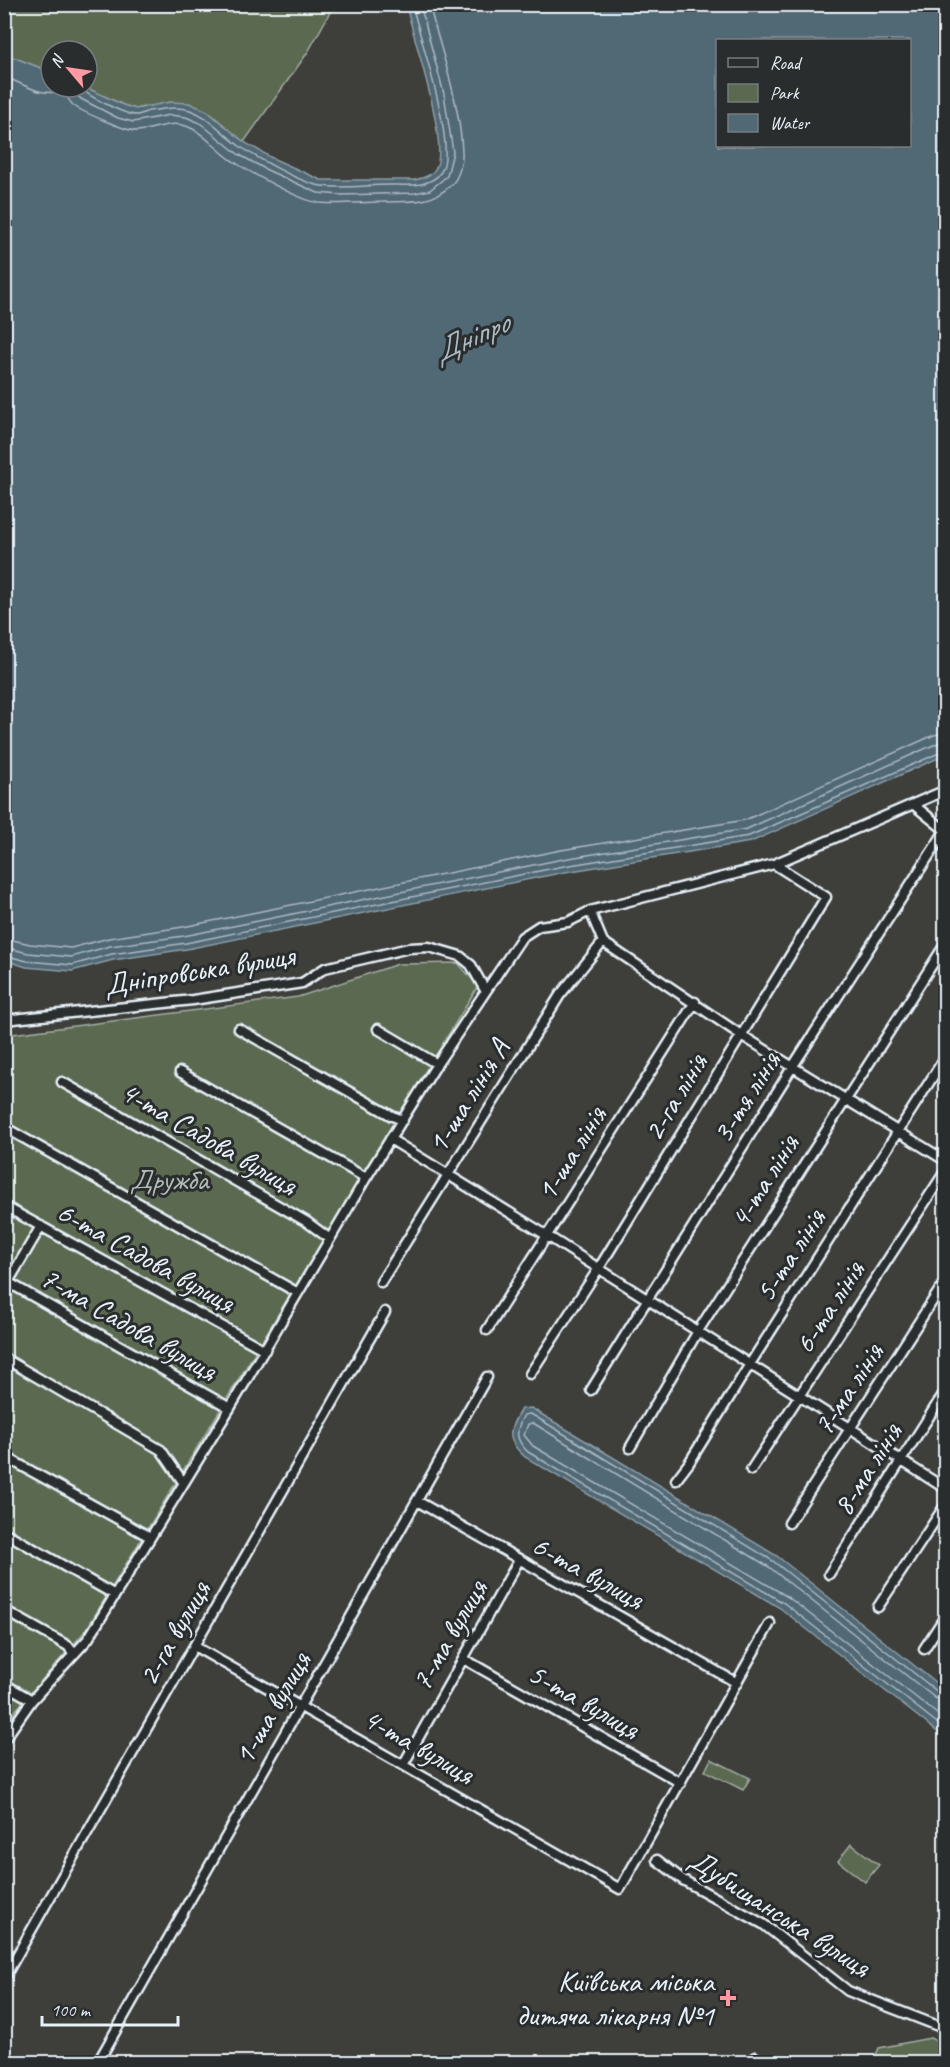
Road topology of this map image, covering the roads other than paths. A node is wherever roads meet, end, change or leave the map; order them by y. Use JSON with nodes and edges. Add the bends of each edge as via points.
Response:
{"nodes":[{"id":1,"x":945,"y":790,"type":"edge"},
{"id":2,"x":914,"y":805,"type":"junction"},
{"id":3,"x":945,"y":831,"type":"edge"},
{"id":4,"x":774,"y":864,"type":"junction"},
{"id":5,"x":590,"y":911,"type":"junction"},
{"id":6,"x":603,"y":942,"type":"junction"},
{"id":7,"x":945,"y":943,"type":"edge"},
{"id":8,"x":485,"y":990,"type":"junction"},
{"id":9,"x":695,"y":1002,"type":"junction"},
{"id":10,"x":4,"y":1020,"type":"edge"},
{"id":11,"x":239,"y":1029,"type":"dead end"},
{"id":12,"x":378,"y":1029,"type":"dead end"},
{"id":13,"x":741,"y":1035,"type":"junction"},
{"id":14,"x":945,"y":1056,"type":"edge"},
{"id":15,"x":437,"y":1064,"type":"junction"},
{"id":16,"x":793,"y":1066,"type":"junction"},
{"id":17,"x":180,"y":1072,"type":"dead end"},
{"id":18,"x":62,"y":1082,"type":"dead end"},
{"id":19,"x":845,"y":1098,"type":"junction"},
{"id":20,"x":403,"y":1120,"type":"junction"},
{"id":21,"x":4,"y":1127,"type":"edge"},
{"id":22,"x":898,"y":1131,"type":"junction"},
{"id":23,"x":390,"y":1139,"type":"junction"},
{"id":24,"x":945,"y":1161,"type":"edge"},
{"id":25,"x":945,"y":1170,"type":"edge"},
{"id":26,"x":447,"y":1174,"type":"junction"},
{"id":27,"x":366,"y":1178,"type":"junction"},
{"id":28,"x":4,"y":1206,"type":"edge"},
{"id":29,"x":41,"y":1226,"type":"junction"},
{"id":30,"x":546,"y":1235,"type":"junction"},
{"id":31,"x":330,"y":1239,"type":"junction"},
{"id":32,"x":598,"y":1268,"type":"junction"},
{"id":33,"x":945,"y":1280,"type":"edge"},
{"id":34,"x":381,"y":1282,"type":"dead end"},
{"id":35,"x":6,"y":1284,"type":"edge"},
{"id":36,"x":298,"y":1293,"type":"junction"},
{"id":37,"x":647,"y":1299,"type":"junction"},
{"id":38,"x":385,"y":1312,"type":"dead end"},
{"id":39,"x":487,"y":1330,"type":"dead end"},
{"id":40,"x":698,"y":1331,"type":"junction"},
{"id":41,"x":265,"y":1350,"type":"junction"},
{"id":42,"x":4,"y":1358,"type":"edge"},
{"id":43,"x":750,"y":1364,"type":"junction"},
{"id":44,"x":530,"y":1374,"type":"dead end"},
{"id":45,"x":487,"y":1377,"type":"dead end"},
{"id":46,"x":591,"y":1390,"type":"dead end"},
{"id":47,"x":945,"y":1390,"type":"edge"},
{"id":48,"x":799,"y":1397,"type":"junction"},
{"id":49,"x":230,"y":1408,"type":"junction"},
{"id":50,"x":850,"y":1430,"type":"junction"},
{"id":51,"x":630,"y":1448,"type":"dead end"},
{"id":52,"x":4,"y":1456,"type":"edge"},
{"id":53,"x":900,"y":1461,"type":"junction"},
{"id":54,"x":751,"y":1470,"type":"dead end"},
{"id":55,"x":676,"y":1480,"type":"dead end"},
{"id":56,"x":183,"y":1482,"type":"junction"},
{"id":57,"x":945,"y":1489,"type":"edge"},
{"id":58,"x":417,"y":1502,"type":"junction"},
{"id":59,"x":945,"y":1504,"type":"edge"},
{"id":60,"x":789,"y":1523,"type":"dead end"},
{"id":61,"x":4,"y":1532,"type":"edge"},
{"id":62,"x":150,"y":1537,"type":"junction"},
{"id":63,"x":519,"y":1560,"type":"junction"},
{"id":64,"x":829,"y":1574,"type":"dead end"},
{"id":65,"x":115,"y":1595,"type":"junction"},
{"id":66,"x":878,"y":1607,"type":"dead end"},
{"id":67,"x":4,"y":1610,"type":"edge"},
{"id":68,"x":945,"y":1615,"type":"edge"},
{"id":69,"x":770,"y":1623,"type":"dead end"},
{"id":70,"x":194,"y":1646,"type":"junction"},
{"id":71,"x":924,"y":1649,"type":"dead end"},
{"id":72,"x":75,"y":1654,"type":"junction"},
{"id":73,"x":464,"y":1659,"type":"junction"},
{"id":74,"x":737,"y":1683,"type":"junction"},
{"id":75,"x":4,"y":1684,"type":"edge"},
{"id":76,"x":32,"y":1700,"type":"junction"},
{"id":77,"x":300,"y":1707,"type":"junction"},
{"id":78,"x":4,"y":1740,"type":"edge"},
{"id":79,"x":403,"y":1765,"type":"junction"},
{"id":80,"x":681,"y":1783,"type":"junction"},
{"id":81,"x":657,"y":1860,"type":"dead end"},
{"id":82,"x":4,"y":1978,"type":"edge"},
{"id":83,"x":945,"y":2029,"type":"edge"},
{"id":84,"x":98,"y":2062,"type":"edge"}],
"edges":[{"from":1,"to":2,"type":"street"},
{"from":2,"to":3,"type":"street"},
{"from":2,"to":4,"type":"street"},
{"from":3,"to":16,"type":"street","name":"3-тя лінія"},
{"from":4,"to":5,"type":"street"},
{"from":4,"to":13,"type":"street","name":"2-га лінія","via":[[826,897]]},
{"from":5,"to":6,"type":"street"},
{"from":5,"to":8,"type":"street","via":[[568,922],[539,926],[522,938]]},
{"from":6,"to":9,"type":"street"},
{"from":6,"to":26,"type":"street","name":"1-ша лінія А","via":[[560,995]]},
{"from":7,"to":19,"type":"street","name":"4-та лінія"},
{"from":8,"to":10,"type":"street","name":"Дніпровська вулиця","via":[[471,965],[460,956],[429,947],[409,948],[325,968],[302,982],[193,1000]]},
{"from":8,"to":15,"type":"street"},
{"from":9,"to":13,"type":"street"},
{"from":9,"to":30,"type":"street","name":"1-ша лінія"},
{"from":11,"to":20,"type":"street"},
{"from":12,"to":15,"type":"street"},
{"from":13,"to":16,"type":"street"},
{"from":13,"to":32,"type":"street","name":"2-га лінія"},
{"from":14,"to":22,"type":"street","name":"5-та лінія"},
{"from":15,"to":20,"type":"street"},
{"from":16,"to":19,"type":"street"},
{"from":16,"to":37,"type":"street","name":"3-тя лінія"},
{"from":17,"to":27,"type":"street"},
{"from":18,"to":31,"type":"street","name":"4-та Садова вулиця","via":[[307,1222]]},
{"from":19,"to":22,"type":"street"},
{"from":19,"to":40,"type":"street","name":"4-та лінія"},
{"from":20,"to":23,"type":"street"},
{"from":21,"to":36,"type":"street"},
{"from":22,"to":24,"type":"street"},
{"from":22,"to":43,"type":"street","name":"5-та лінія"},
{"from":23,"to":26,"type":"street"},
{"from":23,"to":27,"type":"street"},
{"from":25,"to":48,"type":"street","name":"6-та лінія"},
{"from":26,"to":30,"type":"street"},
{"from":26,"to":34,"type":"street","name":"1-ша лінія А"},
{"from":27,"to":31,"type":"street"},
{"from":28,"to":29,"type":"street","name":"6-та Садова вулиця"},
{"from":29,"to":35,"type":"street"},
{"from":29,"to":41,"type":"street","name":"6-та Садова вулиця"},
{"from":30,"to":32,"type":"street"},
{"from":30,"to":39,"type":"street","name":"1-ша лінія"},
{"from":31,"to":36,"type":"street"},
{"from":32,"to":37,"type":"street"},
{"from":32,"to":44,"type":"street","name":"2-га лінія"},
{"from":33,"to":50,"type":"street","name":"7-ма лінія"},
{"from":35,"to":49,"type":"street","name":"7-ма Садова вулиця"},
{"from":36,"to":41,"type":"street"},
{"from":37,"to":40,"type":"street"},
{"from":37,"to":46,"type":"street","name":"3-тя лінія"},
{"from":38,"to":70,"type":"street","name":"2-га вулиця"},
{"from":40,"to":43,"type":"street"},
{"from":40,"to":51,"type":"street","name":"4-та лінія"},
{"from":41,"to":49,"type":"street"},
{"from":42,"to":56,"type":"street","via":[[161,1450]]},
{"from":43,"to":48,"type":"street"},
{"from":43,"to":55,"type":"street","name":"5-та лінія"},
{"from":45,"to":58,"type":"street","name":"1-ша вулиця"},
{"from":47,"to":53,"type":"street","name":"8-ма лінія"},
{"from":48,"to":50,"type":"street"},
{"from":48,"to":54,"type":"street","name":"6-та лінія"},
{"from":49,"to":56,"type":"street"},
{"from":50,"to":53,"type":"street"},
{"from":50,"to":60,"type":"street","name":"7-ма лінія"},
{"from":52,"to":62,"type":"street"},
{"from":53,"to":57,"type":"street"},
{"from":53,"to":64,"type":"street","name":"8-ма лінія"},
{"from":56,"to":62,"type":"street"},
{"from":58,"to":63,"type":"street","name":"6-та вулиця"},
{"from":58,"to":77,"type":"street","name":"1-ша вулиця"},
{"from":59,"to":66,"type":"street"},
{"from":61,"to":65,"type":"street"},
{"from":62,"to":65,"type":"street"},
{"from":63,"to":73,"type":"street","name":"7-ма вулиця"},
{"from":63,"to":74,"type":"street","name":"6-та вулиця"},
{"from":65,"to":72,"type":"street"},
{"from":67,"to":72,"type":"street","via":[[68,1646]]},
{"from":68,"to":71,"type":"street"},
{"from":69,"to":74,"type":"street"},
{"from":70,"to":77,"type":"street","name":"4-та вулиця"},
{"from":70,"to":82,"type":"street","name":"2-га вулиця"},
{"from":72,"to":76,"type":"street"},
{"from":73,"to":79,"type":"street","name":"7-ма вулиця"},
{"from":73,"to":80,"type":"street","name":"5-та вулиця"},
{"from":74,"to":80,"type":"street"},
{"from":75,"to":76,"type":"street"},
{"from":76,"to":78,"type":"street"},
{"from":77,"to":79,"type":"street","name":"4-та вулиця"},
{"from":77,"to":84,"type":"street","name":"1-ша вулиця"},
{"from":79,"to":80,"type":"street","name":"4-та вулиця","via":[[620,1889]]},
{"from":81,"to":83,"type":"street","name":"Дубищанська вулиця","via":[[682,1880],[763,1924],[848,1991]]}]}
